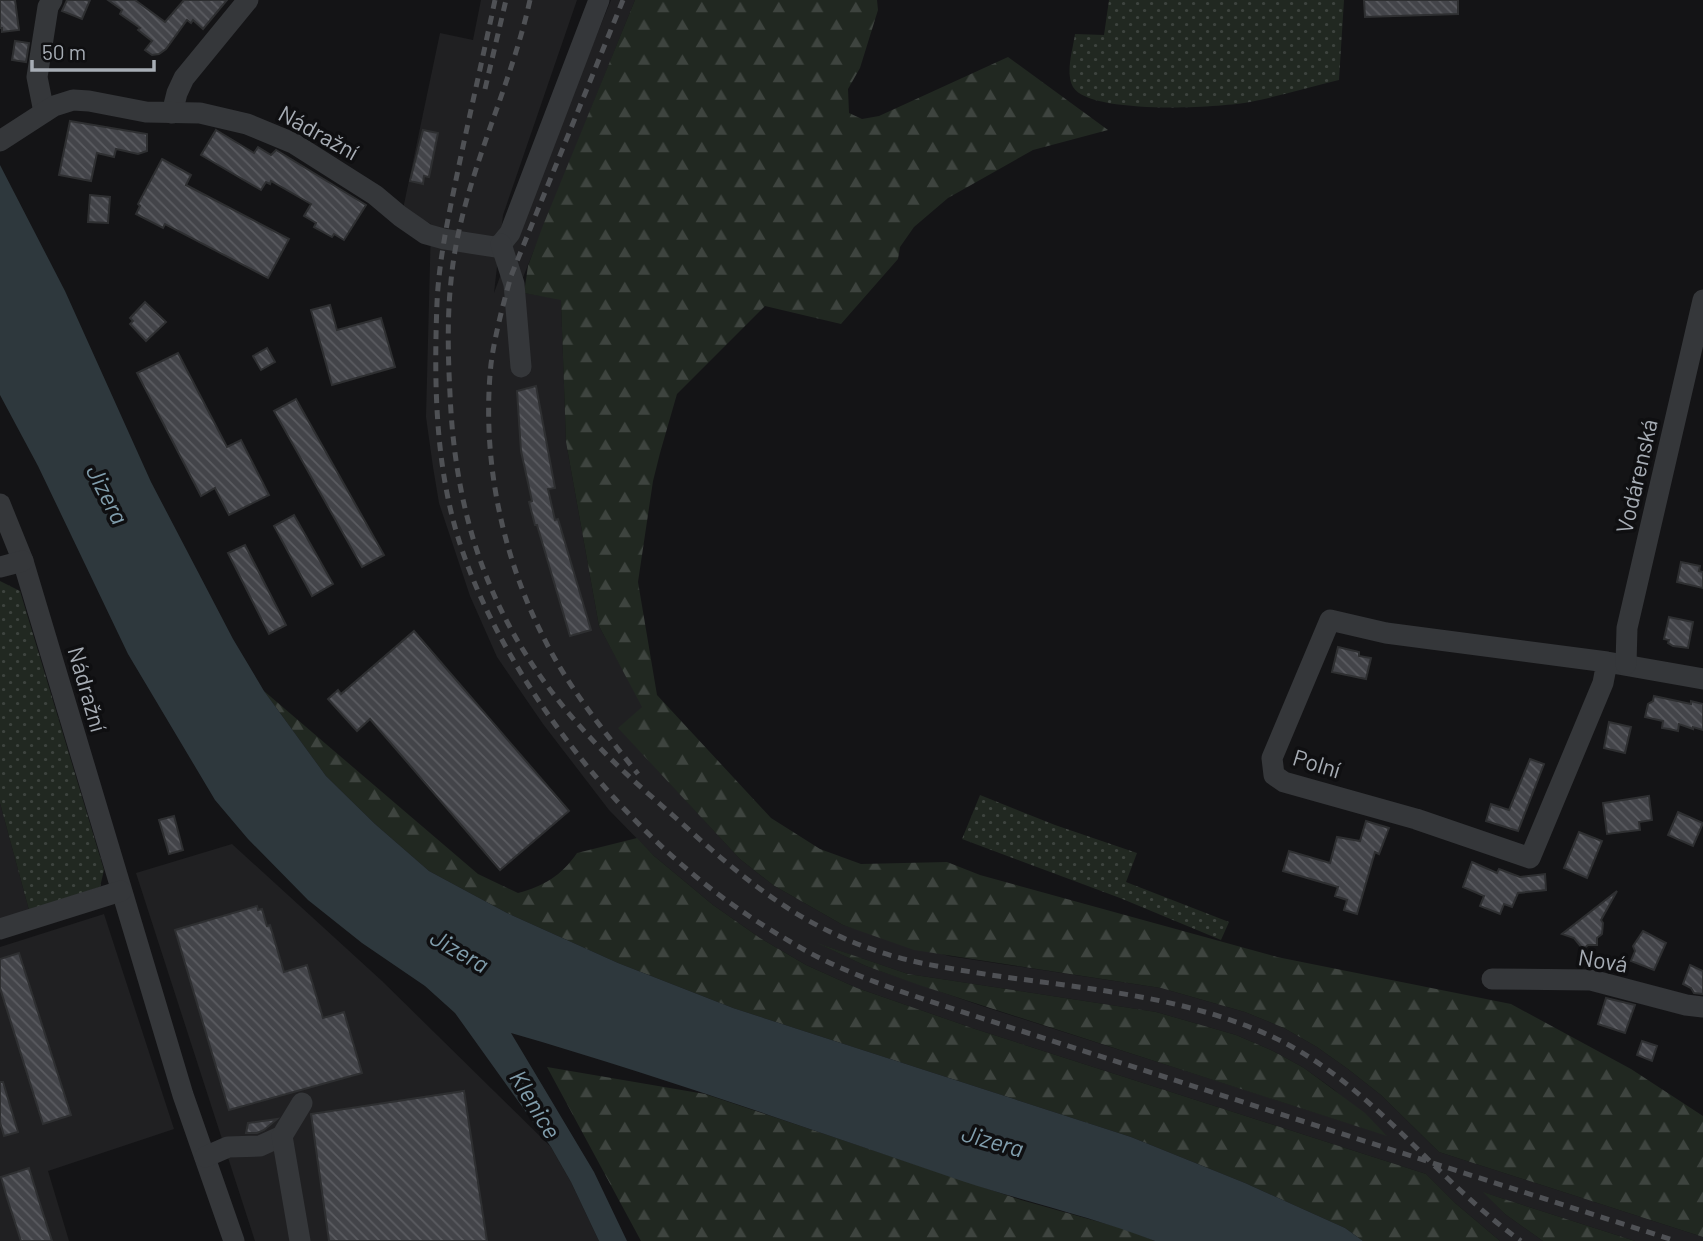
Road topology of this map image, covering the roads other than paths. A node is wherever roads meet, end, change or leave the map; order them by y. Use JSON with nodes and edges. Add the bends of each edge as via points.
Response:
{"nodes":[{"id":1,"x":599,"y":0,"type":"edge"},
{"id":2,"x":49,"y":2,"type":"edge"},
{"id":3,"x":241,"y":3,"type":"edge"},
{"id":4,"x":44,"y":112,"type":"junction"},
{"id":5,"x":172,"y":113,"type":"junction"},
{"id":6,"x":0,"y":141,"type":"edge"},
{"id":7,"x":501,"y":244,"type":"junction"},
{"id":8,"x":1703,"y":300,"type":"edge"},
{"id":9,"x":521,"y":368,"type":"dead end"},
{"id":10,"x":0,"y":504,"type":"edge"},
{"id":11,"x":23,"y":561,"type":"junction"},
{"id":12,"x":0,"y":568,"type":"edge"},
{"id":13,"x":1616,"y":663,"type":"junction"},
{"id":14,"x":1703,"y":679,"type":"edge"},
{"id":15,"x":121,"y":891,"type":"junction"},
{"id":16,"x":0,"y":929,"type":"edge"},
{"id":17,"x":1493,"y":979,"type":"dead end"},
{"id":18,"x":1703,"y":1007,"type":"edge"},
{"id":19,"x":302,"y":1103,"type":"dead end"},
{"id":20,"x":282,"y":1136,"type":"junction"},
{"id":21,"x":205,"y":1157,"type":"junction"},
{"id":22,"x":234,"y":1241,"type":"edge"},
{"id":23,"x":300,"y":1241,"type":"edge"}],
"edges":[{"from":1,"to":7,"type":"street","via":[[510,233]]},
{"from":2,"to":4,"type":"street","via":[[37,77]]},
{"from":3,"to":5,"type":"street","via":[[184,78]]},
{"from":4,"to":5,"type":"street","name":"Nádražní","via":[[81,100]]},
{"from":4,"to":6,"type":"street","name":"Nádražní"},
{"from":5,"to":7,"type":"street","name":"Nádražní","via":[[212,115],[283,138],[371,192],[426,234],[488,247]]},
{"from":7,"to":9,"type":"street","via":[[514,284]]},
{"from":8,"to":13,"type":"street","name":"Vodárenská","via":[[1628,628]]},
{"from":10,"to":11,"type":"street","name":"Nádražní"},
{"from":11,"to":12,"type":"street"},
{"from":11,"to":15,"type":"street","name":"Nádražní"},
{"from":13,"to":13,"type":"street","name":"Polní","via":[[1386,633],[1330,620],[1272,758],[1274,775],[1284,782],[1416,819],[1530,858],[1603,683]]},
{"from":13,"to":14,"type":"street","name":"Polní"},
{"from":15,"to":16,"type":"street"},
{"from":15,"to":21,"type":"street","name":"Nádražní"},
{"from":17,"to":18,"type":"street","name":"Nová","via":[[1591,980]]},
{"from":19,"to":20,"type":"street"},
{"from":20,"to":21,"type":"street","via":[[260,1146],[228,1147]]},
{"from":20,"to":23,"type":"street"},
{"from":21,"to":22,"type":"street","name":"Nádražní"}]}
